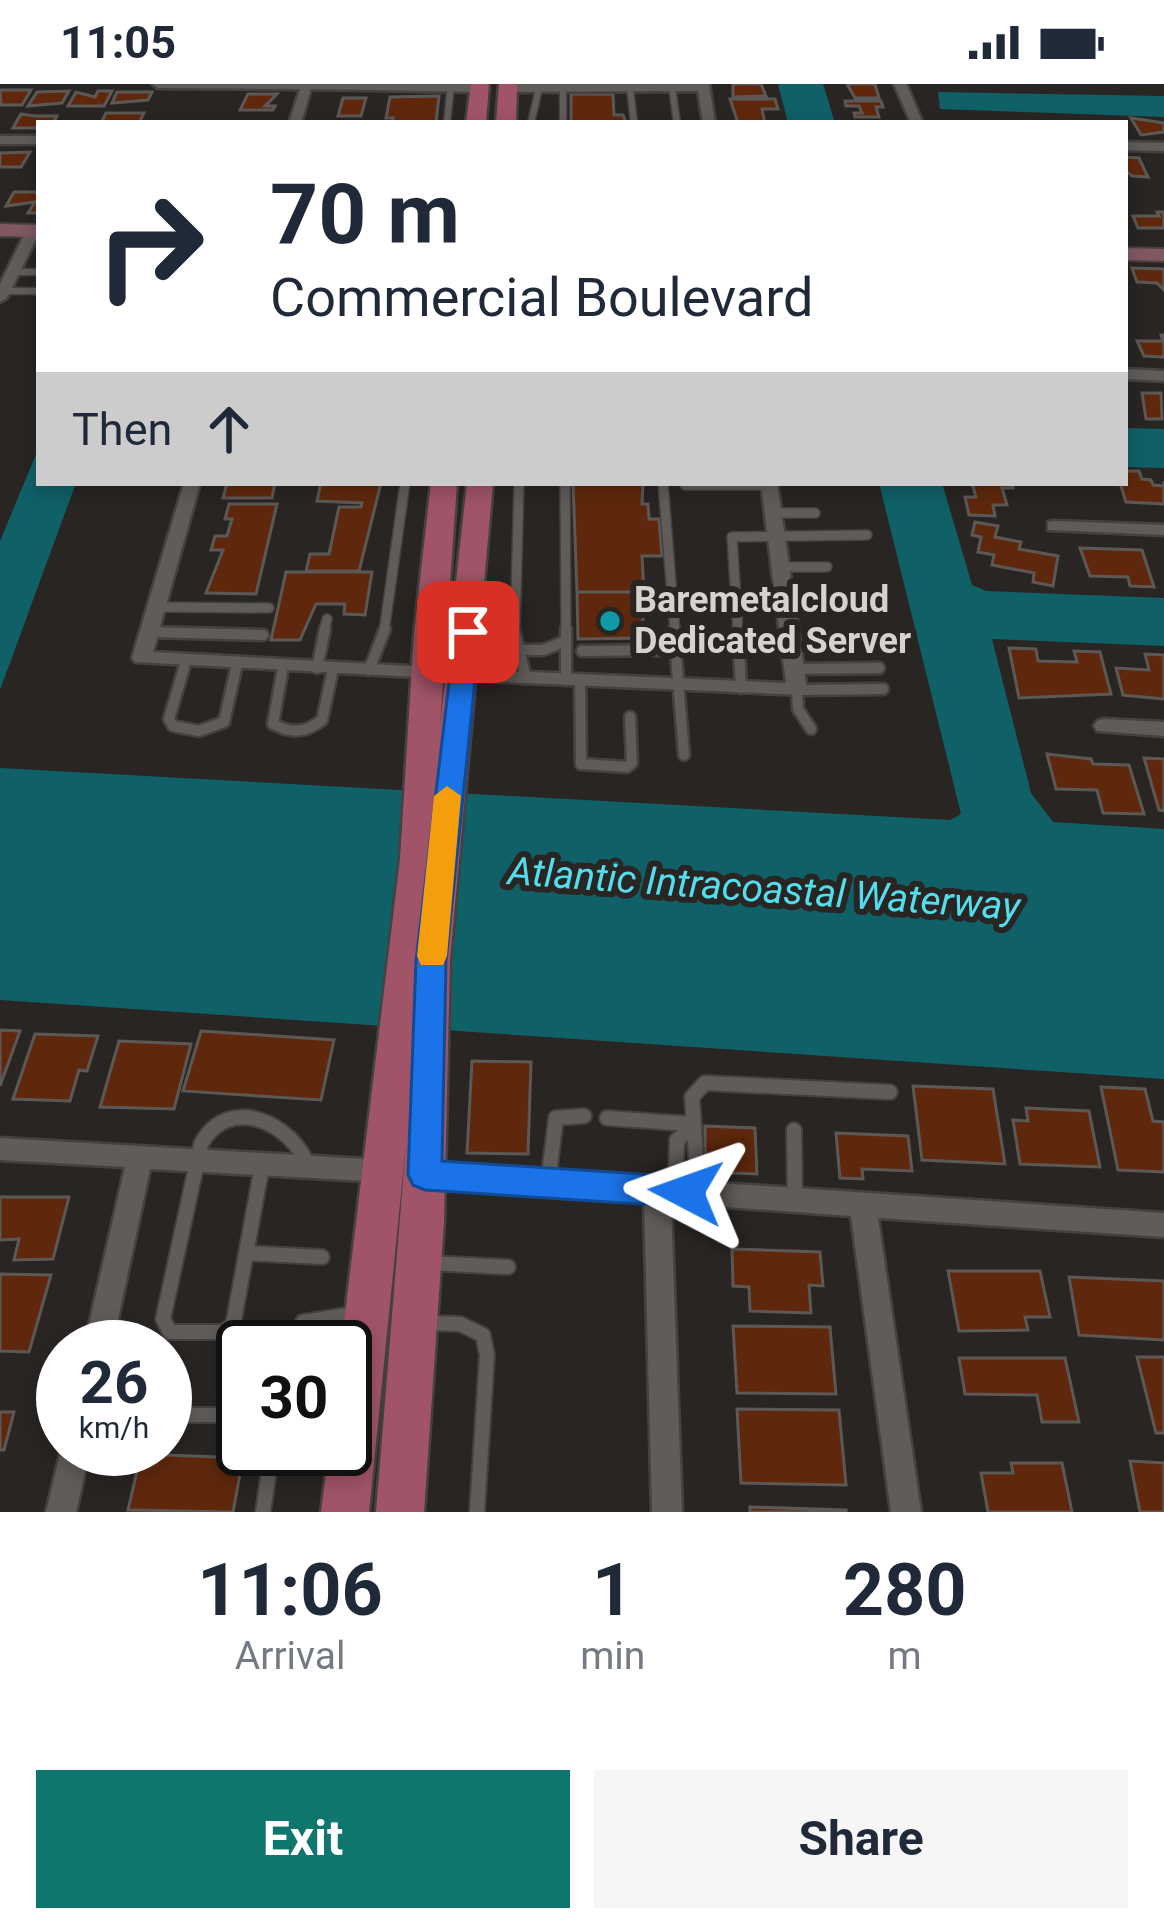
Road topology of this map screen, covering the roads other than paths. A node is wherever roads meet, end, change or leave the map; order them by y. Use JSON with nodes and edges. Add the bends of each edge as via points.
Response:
{"nodes":[{"id":1,"x":158,"y":84,"type":"edge"},
{"id":2,"x":901,"y":84,"type":"edge"},
{"id":3,"x":704,"y":85,"type":"edge"},
{"id":4,"x":306,"y":86,"type":"edge"},
{"id":5,"x":451,"y":86,"type":"edge"},
{"id":6,"x":494,"y":86,"type":"edge"},
{"id":7,"x":606,"y":86,"type":"edge"},
{"id":8,"x":672,"y":87,"type":"junction"},
{"id":9,"x":630,"y":88,"type":"junction"},
{"id":10,"x":539,"y":89,"type":"edge"},
{"id":11,"x":563,"y":93,"type":"junction"},
{"id":12,"x":296,"y":120,"type":"edge"},
{"id":13,"x":447,"y":120,"type":"edge"},
{"id":14,"x":477,"y":120,"type":"edge"},
{"id":15,"x":505,"y":120,"type":"edge"},
{"id":16,"x":533,"y":120,"type":"edge"},
{"id":17,"x":563,"y":120,"type":"edge"},
{"id":18,"x":634,"y":120,"type":"edge"},
{"id":19,"x":677,"y":120,"type":"edge"},
{"id":20,"x":709,"y":120,"type":"edge"},
{"id":21,"x":916,"y":120,"type":"edge"},
{"id":22,"x":0,"y":140,"type":"edge"},
{"id":23,"x":36,"y":140,"type":"edge"},
{"id":24,"x":1128,"y":146,"type":"edge"},
{"id":25,"x":1164,"y":147,"type":"edge"},
{"id":26,"x":0,"y":230,"type":"edge"},
{"id":27,"x":36,"y":231,"type":"edge"},
{"id":28,"x":1128,"y":244,"type":"edge"},
{"id":29,"x":1163,"y":249,"type":"edge"},
{"id":30,"x":1128,"y":254,"type":"edge"},
{"id":31,"x":13,"y":272,"type":"junction"},
{"id":32,"x":36,"y":272,"type":"edge"},
{"id":33,"x":36,"y":291,"type":"edge"},
{"id":34,"x":2,"y":295,"type":"edge"},
{"id":35,"x":1128,"y":374,"type":"edge"},
{"id":36,"x":1164,"y":376,"type":"edge"},
{"id":37,"x":191,"y":486,"type":"edge"},
{"id":38,"x":405,"y":486,"type":"edge"},
{"id":39,"x":444,"y":486,"type":"edge"},
{"id":40,"x":480,"y":486,"type":"edge"},
{"id":41,"x":519,"y":486,"type":"edge"},
{"id":42,"x":565,"y":486,"type":"edge"},
{"id":43,"x":663,"y":486,"type":"edge"},
{"id":44,"x":769,"y":486,"type":"edge"},
{"id":45,"x":773,"y":513,"type":"junction"},
{"id":46,"x":815,"y":513,"type":"dead end"},
{"id":47,"x":1054,"y":526,"type":"dead end"},
{"id":48,"x":1164,"y":530,"type":"edge"},
{"id":49,"x":867,"y":535,"type":"dead end"},
{"id":50,"x":778,"y":536,"type":"junction"},
{"id":51,"x":780,"y":567,"type":"junction"},
{"id":52,"x":826,"y":567,"type":"dead end"},
{"id":53,"x":157,"y":607,"type":"junction"},
{"id":54,"x":269,"y":608,"type":"dead end"},
{"id":55,"x":327,"y":619,"type":"dead end"},
{"id":56,"x":149,"y":632,"type":"junction"},
{"id":57,"x":428,"y":633,"type":"junction"},
{"id":58,"x":263,"y":634,"type":"dead end"},
{"id":59,"x":566,"y":641,"type":"junction"},
{"id":60,"x":524,"y":650,"type":"junction"},
{"id":61,"x":582,"y":650,"type":"dead end"},
{"id":62,"x":676,"y":650,"type":"junction"},
{"id":63,"x":186,"y":661,"type":"junction"},
{"id":64,"x":237,"y":664,"type":"junction"},
{"id":65,"x":283,"y":667,"type":"junction"},
{"id":66,"x":325,"y":668,"type":"junction"},
{"id":67,"x":878,"y":668,"type":"dead end"},
{"id":68,"x":369,"y":670,"type":"junction"},
{"id":69,"x":428,"y":673,"type":"junction"},
{"id":70,"x":464,"y":675,"type":"junction"},
{"id":71,"x":526,"y":678,"type":"junction"},
{"id":72,"x":573,"y":680,"type":"junction"},
{"id":73,"x":795,"y":680,"type":"junction"},
{"id":74,"x":679,"y":685,"type":"junction"},
{"id":75,"x":741,"y":688,"type":"junction"},
{"id":76,"x":883,"y":688,"type":"dead end"},
{"id":77,"x":630,"y":717,"type":"dead end"},
{"id":78,"x":1104,"y":726,"type":"dead end"},
{"id":79,"x":811,"y":729,"type":"dead end"},
{"id":80,"x":1164,"y":729,"type":"edge"},
{"id":81,"x":684,"y":755,"type":"dead end"},
{"id":82,"x":437,"y":771,"type":"junction"},
{"id":83,"x":890,"y":1092,"type":"dead end"},
{"id":84,"x":584,"y":1116,"type":"dead end"},
{"id":85,"x":607,"y":1118,"type":"dead end"},
{"id":86,"x":691,"y":1126,"type":"junction"},
{"id":87,"x":794,"y":1130,"type":"dead end"},
{"id":88,"x":0,"y":1149,"type":"edge"},
{"id":89,"x":140,"y":1157,"type":"junction"},
{"id":90,"x":198,"y":1160,"type":"junction"},
{"id":91,"x":262,"y":1166,"type":"junction"},
{"id":92,"x":310,"y":1168,"type":"junction"},
{"id":93,"x":404,"y":1173,"type":"junction"},
{"id":94,"x":548,"y":1183,"type":"junction"},
{"id":95,"x":676,"y":1189,"type":"junction"},
{"id":96,"x":795,"y":1200,"type":"junction"},
{"id":97,"x":863,"y":1204,"type":"junction"},
{"id":98,"x":1164,"y":1225,"type":"edge"},
{"id":99,"x":422,"y":1243,"type":"junction"},
{"id":100,"x":246,"y":1252,"type":"junction"},
{"id":101,"x":322,"y":1257,"type":"dead end"},
{"id":102,"x":508,"y":1267,"type":"dead end"},
{"id":103,"x":367,"y":1314,"type":"junction"},
{"id":104,"x":104,"y":1320,"type":"edge"},
{"id":105,"x":307,"y":1320,"type":"edge"},
{"id":106,"x":416,"y":1323,"type":"junction"},
{"id":107,"x":69,"y":1476,"type":"edge"},
{"id":108,"x":268,"y":1476,"type":"edge"},
{"id":109,"x":61,"y":1512,"type":"edge"},
{"id":110,"x":263,"y":1512,"type":"edge"},
{"id":111,"x":345,"y":1512,"type":"edge"},
{"id":112,"x":400,"y":1512,"type":"edge"},
{"id":113,"x":477,"y":1512,"type":"edge"},
{"id":114,"x":667,"y":1512,"type":"edge"},
{"id":115,"x":907,"y":1512,"type":"edge"}],
"edges":[{"from":1,"to":4,"type":"street"},
{"from":2,"to":21,"type":"street"},
{"from":3,"to":8,"type":"street"},
{"from":3,"to":20,"type":"street"},
{"from":4,"to":5,"type":"street"},
{"from":4,"to":12,"type":"street"},
{"from":5,"to":6,"type":"street"},
{"from":5,"to":13,"type":"lane"},
{"from":6,"to":10,"type":"street"},
{"from":6,"to":14,"type":"main road"},
{"from":6,"to":15,"type":"main road"},
{"from":7,"to":9,"type":"street"},
{"from":7,"to":11,"type":"street"},
{"from":8,"to":9,"type":"street"},
{"from":8,"to":19,"type":"lane"},
{"from":9,"to":18,"type":"lane"},
{"from":10,"to":11,"type":"street"},
{"from":10,"to":16,"type":"lane"},
{"from":11,"to":17,"type":"lane"},
{"from":22,"to":23,"type":"street"},
{"from":24,"to":25,"type":"street"},
{"from":26,"to":27,"type":"street"},
{"from":27,"to":31,"type":"street"},
{"from":28,"to":29,"type":"street"},
{"from":29,"to":30,"type":"street"},
{"from":31,"to":32,"type":"lane"},
{"from":31,"to":34,"type":"street"},
{"from":33,"to":34,"type":"lane"},
{"from":35,"to":36,"type":"street"},
{"from":37,"to":53,"type":"street"},
{"from":38,"to":68,"type":"lane","via":[[383,640]]},
{"from":39,"to":57,"type":"main road"},
{"from":40,"to":70,"type":"main road"},
{"from":41,"to":60,"type":"lane","via":[[513,620]]},
{"from":42,"to":59,"type":"lane"},
{"from":43,"to":62,"type":"lane"},
{"from":44,"to":45,"type":"street"},
{"from":45,"to":46,"type":"lane"},
{"from":45,"to":50,"type":"street"},
{"from":47,"to":48,"type":"street"},
{"from":49,"to":50,"type":"lane"},
{"from":50,"to":51,"type":"street"},
{"from":50,"to":75,"type":"lane","via":[[729,543]]},
{"from":51,"to":52,"type":"lane"},
{"from":51,"to":73,"type":"street"},
{"from":53,"to":54,"type":"lane"},
{"from":53,"to":56,"type":"street"},
{"from":55,"to":66,"type":"lane"},
{"from":56,"to":58,"type":"lane"},
{"from":56,"to":63,"type":"street","via":[[142,658]]},
{"from":57,"to":69,"type":"main road"},
{"from":57,"to":70,"type":"main road"},
{"from":59,"to":60,"type":"lane"},
{"from":59,"to":72,"type":"lane"},
{"from":60,"to":71,"type":"lane"},
{"from":61,"to":62,"type":"lane"},
{"from":62,"to":74,"type":"lane"},
{"from":63,"to":64,"type":"street"},
{"from":63,"to":64,"type":"lane","via":[[170,719],[189,730],[221,727]]},
{"from":64,"to":65,"type":"street"},
{"from":65,"to":66,"type":"street"},
{"from":65,"to":66,"type":"lane","via":[[273,724],[305,732],[322,720]]},
{"from":66,"to":68,"type":"street"},
{"from":67,"to":73,"type":"lane"},
{"from":68,"to":69,"type":"street"},
{"from":69,"to":82,"type":"main road"},
{"from":70,"to":71,"type":"street"},
{"from":70,"to":82,"type":"main road"},
{"from":71,"to":72,"type":"street"},
{"from":72,"to":74,"type":"street"},
{"from":72,"to":77,"type":"lane","via":[[580,764],[632,763]]},
{"from":73,"to":75,"type":"street"},
{"from":73,"to":76,"type":"lane"},
{"from":73,"to":79,"type":"lane"},
{"from":74,"to":75,"type":"street"},
{"from":74,"to":81,"type":"lane"},
{"from":78,"to":80,"type":"street"},
{"from":82,"to":93,"type":"main road"},
{"from":83,"to":86,"type":"lane","via":[[714,1080],[692,1097]]},
{"from":84,"to":94,"type":"lane","via":[[556,1118]]},
{"from":85,"to":86,"type":"lane"},
{"from":86,"to":95,"type":"lane","via":[[698,1171]]},
{"from":87,"to":96,"type":"lane"},
{"from":88,"to":89,"type":"street"},
{"from":89,"to":90,"type":"street"},
{"from":89,"to":104,"type":"street"},
{"from":90,"to":91,"type":"street"},
{"from":90,"to":92,"type":"lane","via":[[205,1130],[220,1117],[288,1130],[307,1150]]},
{"from":90,"to":100,"type":"lane","via":[[164,1327],[222,1332],[233,1324]]},
{"from":91,"to":92,"type":"street"},
{"from":91,"to":100,"type":"lane"},
{"from":92,"to":93,"type":"street"},
{"from":93,"to":94,"type":"street"},
{"from":93,"to":99,"type":"main road"},
{"from":93,"to":103,"type":"main road"},
{"from":94,"to":95,"type":"street"},
{"from":95,"to":96,"type":"street"},
{"from":95,"to":114,"type":"street"},
{"from":96,"to":97,"type":"street"},
{"from":97,"to":98,"type":"street"},
{"from":97,"to":115,"type":"street"},
{"from":99,"to":102,"type":"lane"},
{"from":99,"to":106,"type":"main road"},
{"from":100,"to":101,"type":"lane"},
{"from":103,"to":105,"type":"lane"},
{"from":103,"to":111,"type":"main road"},
{"from":106,"to":112,"type":"main road"},
{"from":106,"to":113,"type":"lane","via":[[460,1324],[483,1335]]},
{"from":107,"to":109,"type":"street"},
{"from":108,"to":110,"type":"lane"}]}
